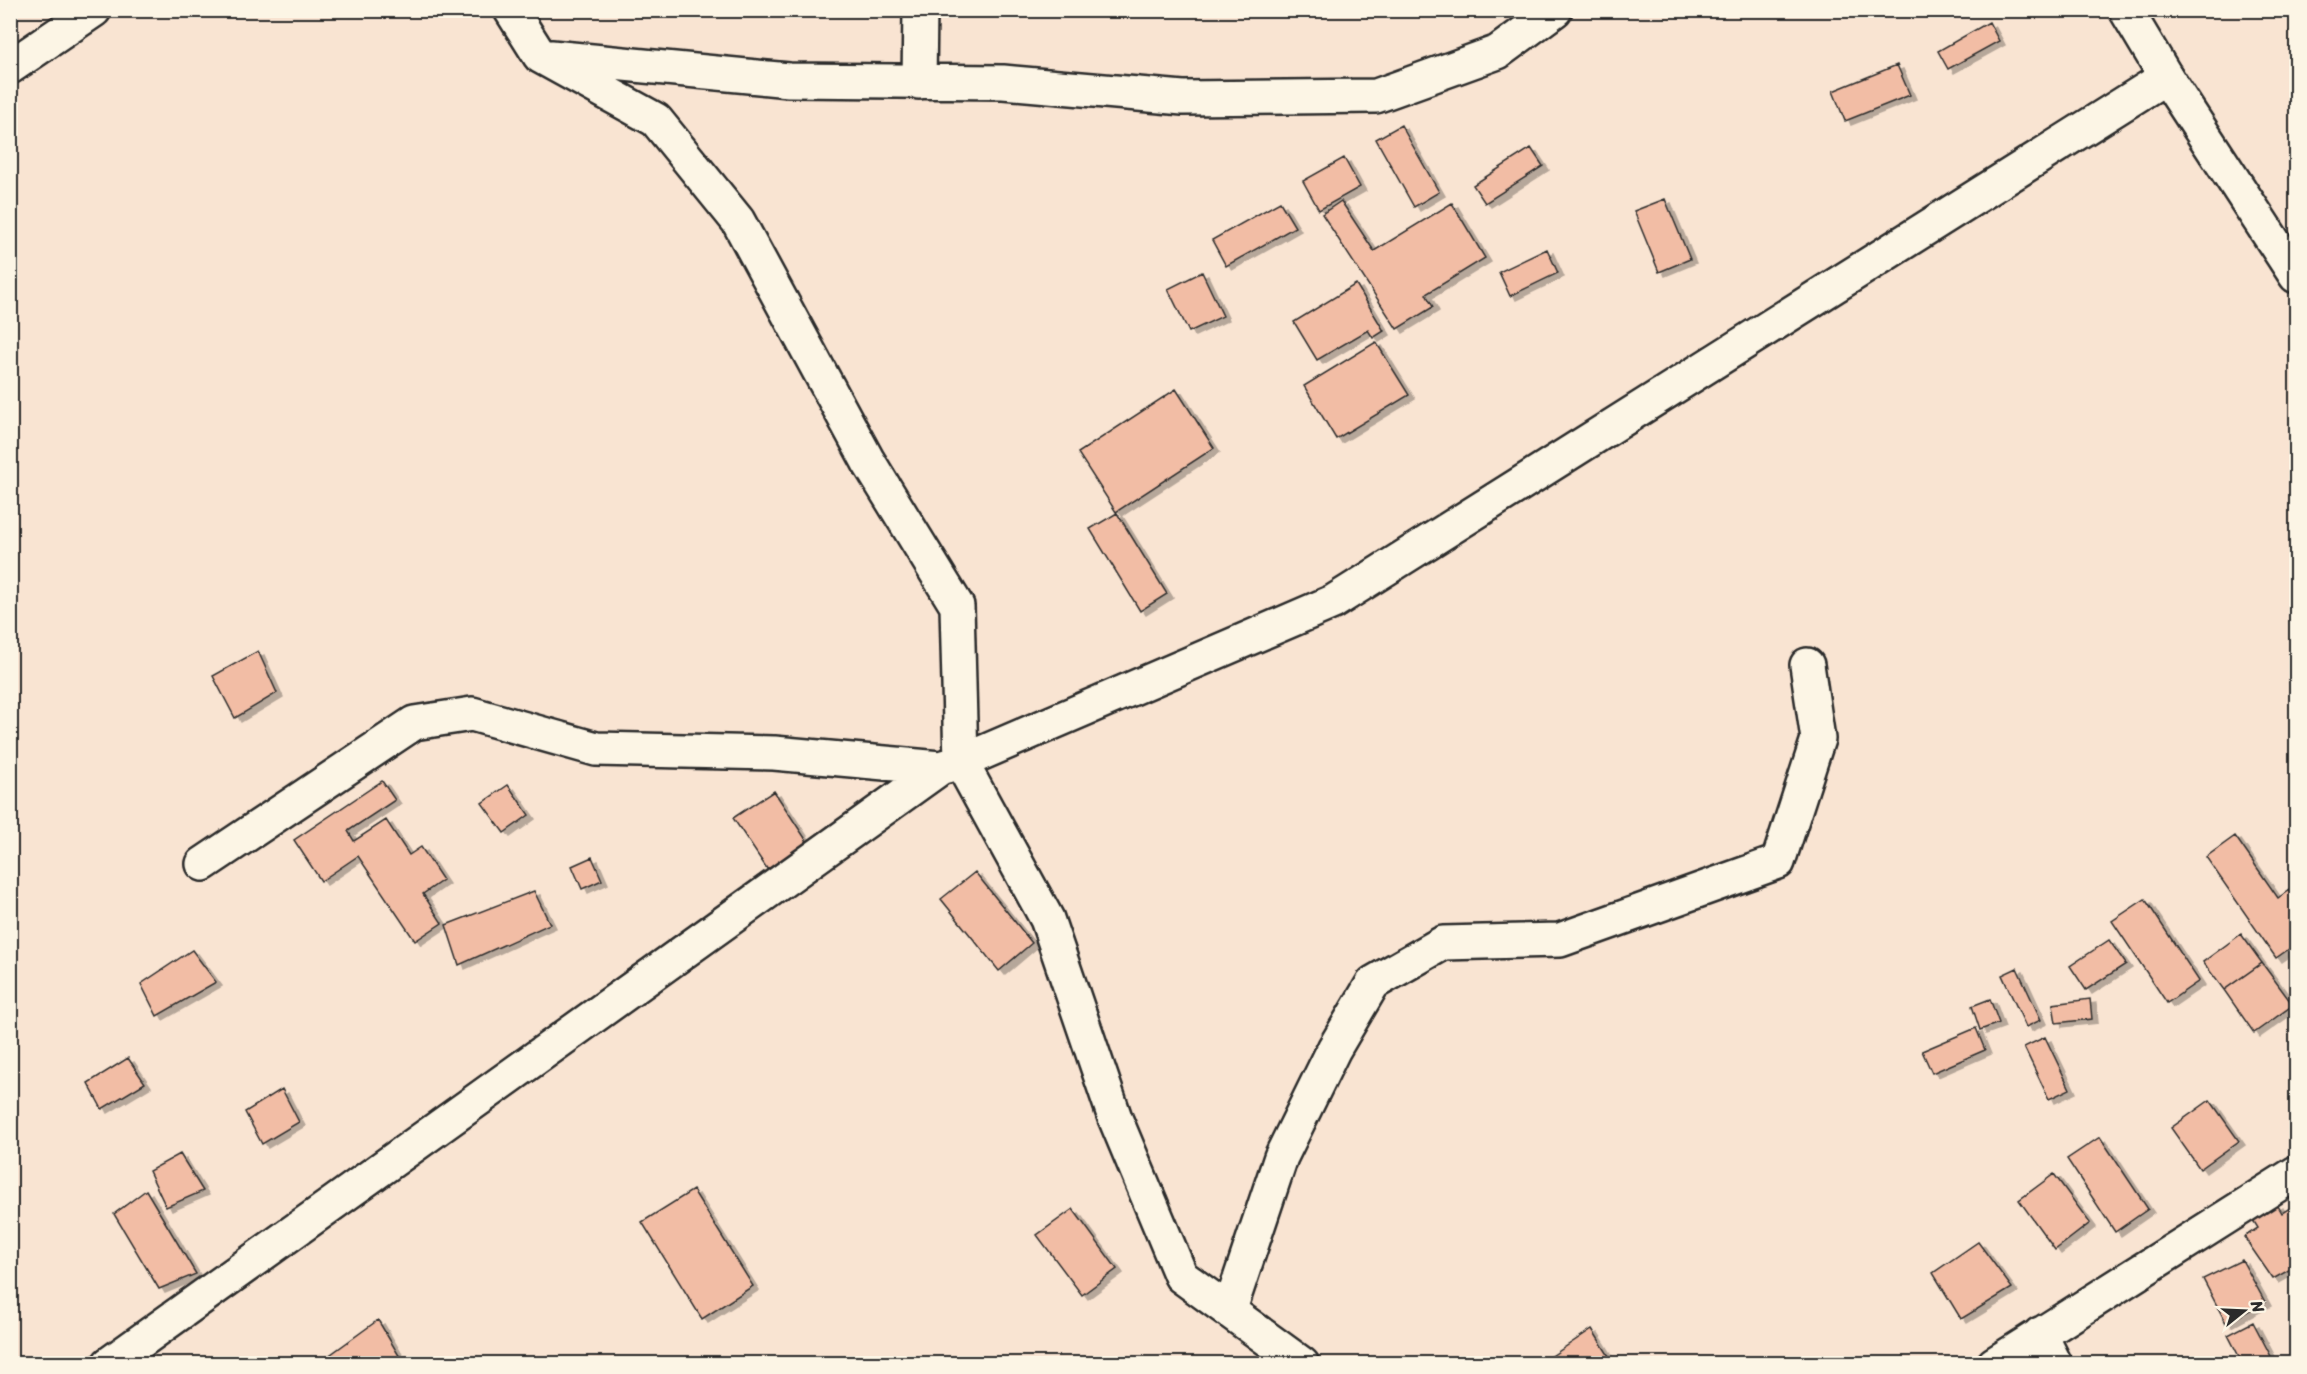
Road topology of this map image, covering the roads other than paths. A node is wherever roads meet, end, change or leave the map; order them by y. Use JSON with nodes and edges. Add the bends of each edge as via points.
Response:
{"nodes":[{"id":1,"x":94,"y":10,"type":"edge"},
{"id":2,"x":511,"y":10,"type":"edge"},
{"id":3,"x":920,"y":10,"type":"edge"},
{"id":4,"x":1555,"y":10,"type":"edge"},
{"id":5,"x":2126,"y":10,"type":"edge"},
{"id":6,"x":540,"y":56,"type":"junction"},
{"id":7,"x":10,"y":67,"type":"edge"},
{"id":8,"x":2166,"y":77,"type":"junction"},
{"id":9,"x":920,"y":82,"type":"junction"},
{"id":10,"x":2296,"y":276,"type":"edge"},
{"id":11,"x":1807,"y":665,"type":"dead end"},
{"id":12,"x":951,"y":765,"type":"junction"},
{"id":13,"x":203,"y":864,"type":"dead end"},
{"id":14,"x":2296,"y":1173,"type":"edge"},
{"id":15,"x":1230,"y":1309,"type":"junction"},
{"id":16,"x":2040,"y":1334,"type":"junction"},
{"id":17,"x":109,"y":1364,"type":"edge"},
{"id":18,"x":1302,"y":1364,"type":"edge"},
{"id":19,"x":1994,"y":1364,"type":"edge"},
{"id":20,"x":2055,"y":1364,"type":"edge"}],
"edges":[{"from":1,"to":7,"type":"street"},
{"from":2,"to":6,"type":"street"},
{"from":3,"to":9,"type":"street"},
{"from":4,"to":9,"type":"street","via":[[1498,52],[1376,96],[1183,98],[1003,82]]},
{"from":5,"to":8,"type":"street"},
{"from":6,"to":9,"type":"street","via":[[789,80]]},
{"from":6,"to":12,"type":"street","via":[[656,120],[738,221],[868,461],[957,606]]},
{"from":8,"to":10,"type":"street"},
{"from":8,"to":12,"type":"street","via":[[1333,602]]},
{"from":11,"to":15,"type":"street","via":[[1818,739],[1778,862],[1560,940],[1443,943],[1373,983],[1334,1049],[1281,1156]]},
{"from":12,"to":13,"type":"street","via":[[774,753],[596,749],[472,714],[414,723]]},
{"from":12,"to":15,"type":"street","via":[[1047,919],[1115,1118],[1181,1276]]},
{"from":12,"to":17,"type":"street"},
{"from":14,"to":16,"type":"street"},
{"from":15,"to":18,"type":"street"},
{"from":16,"to":19,"type":"street"},
{"from":16,"to":20,"type":"street"}]}
